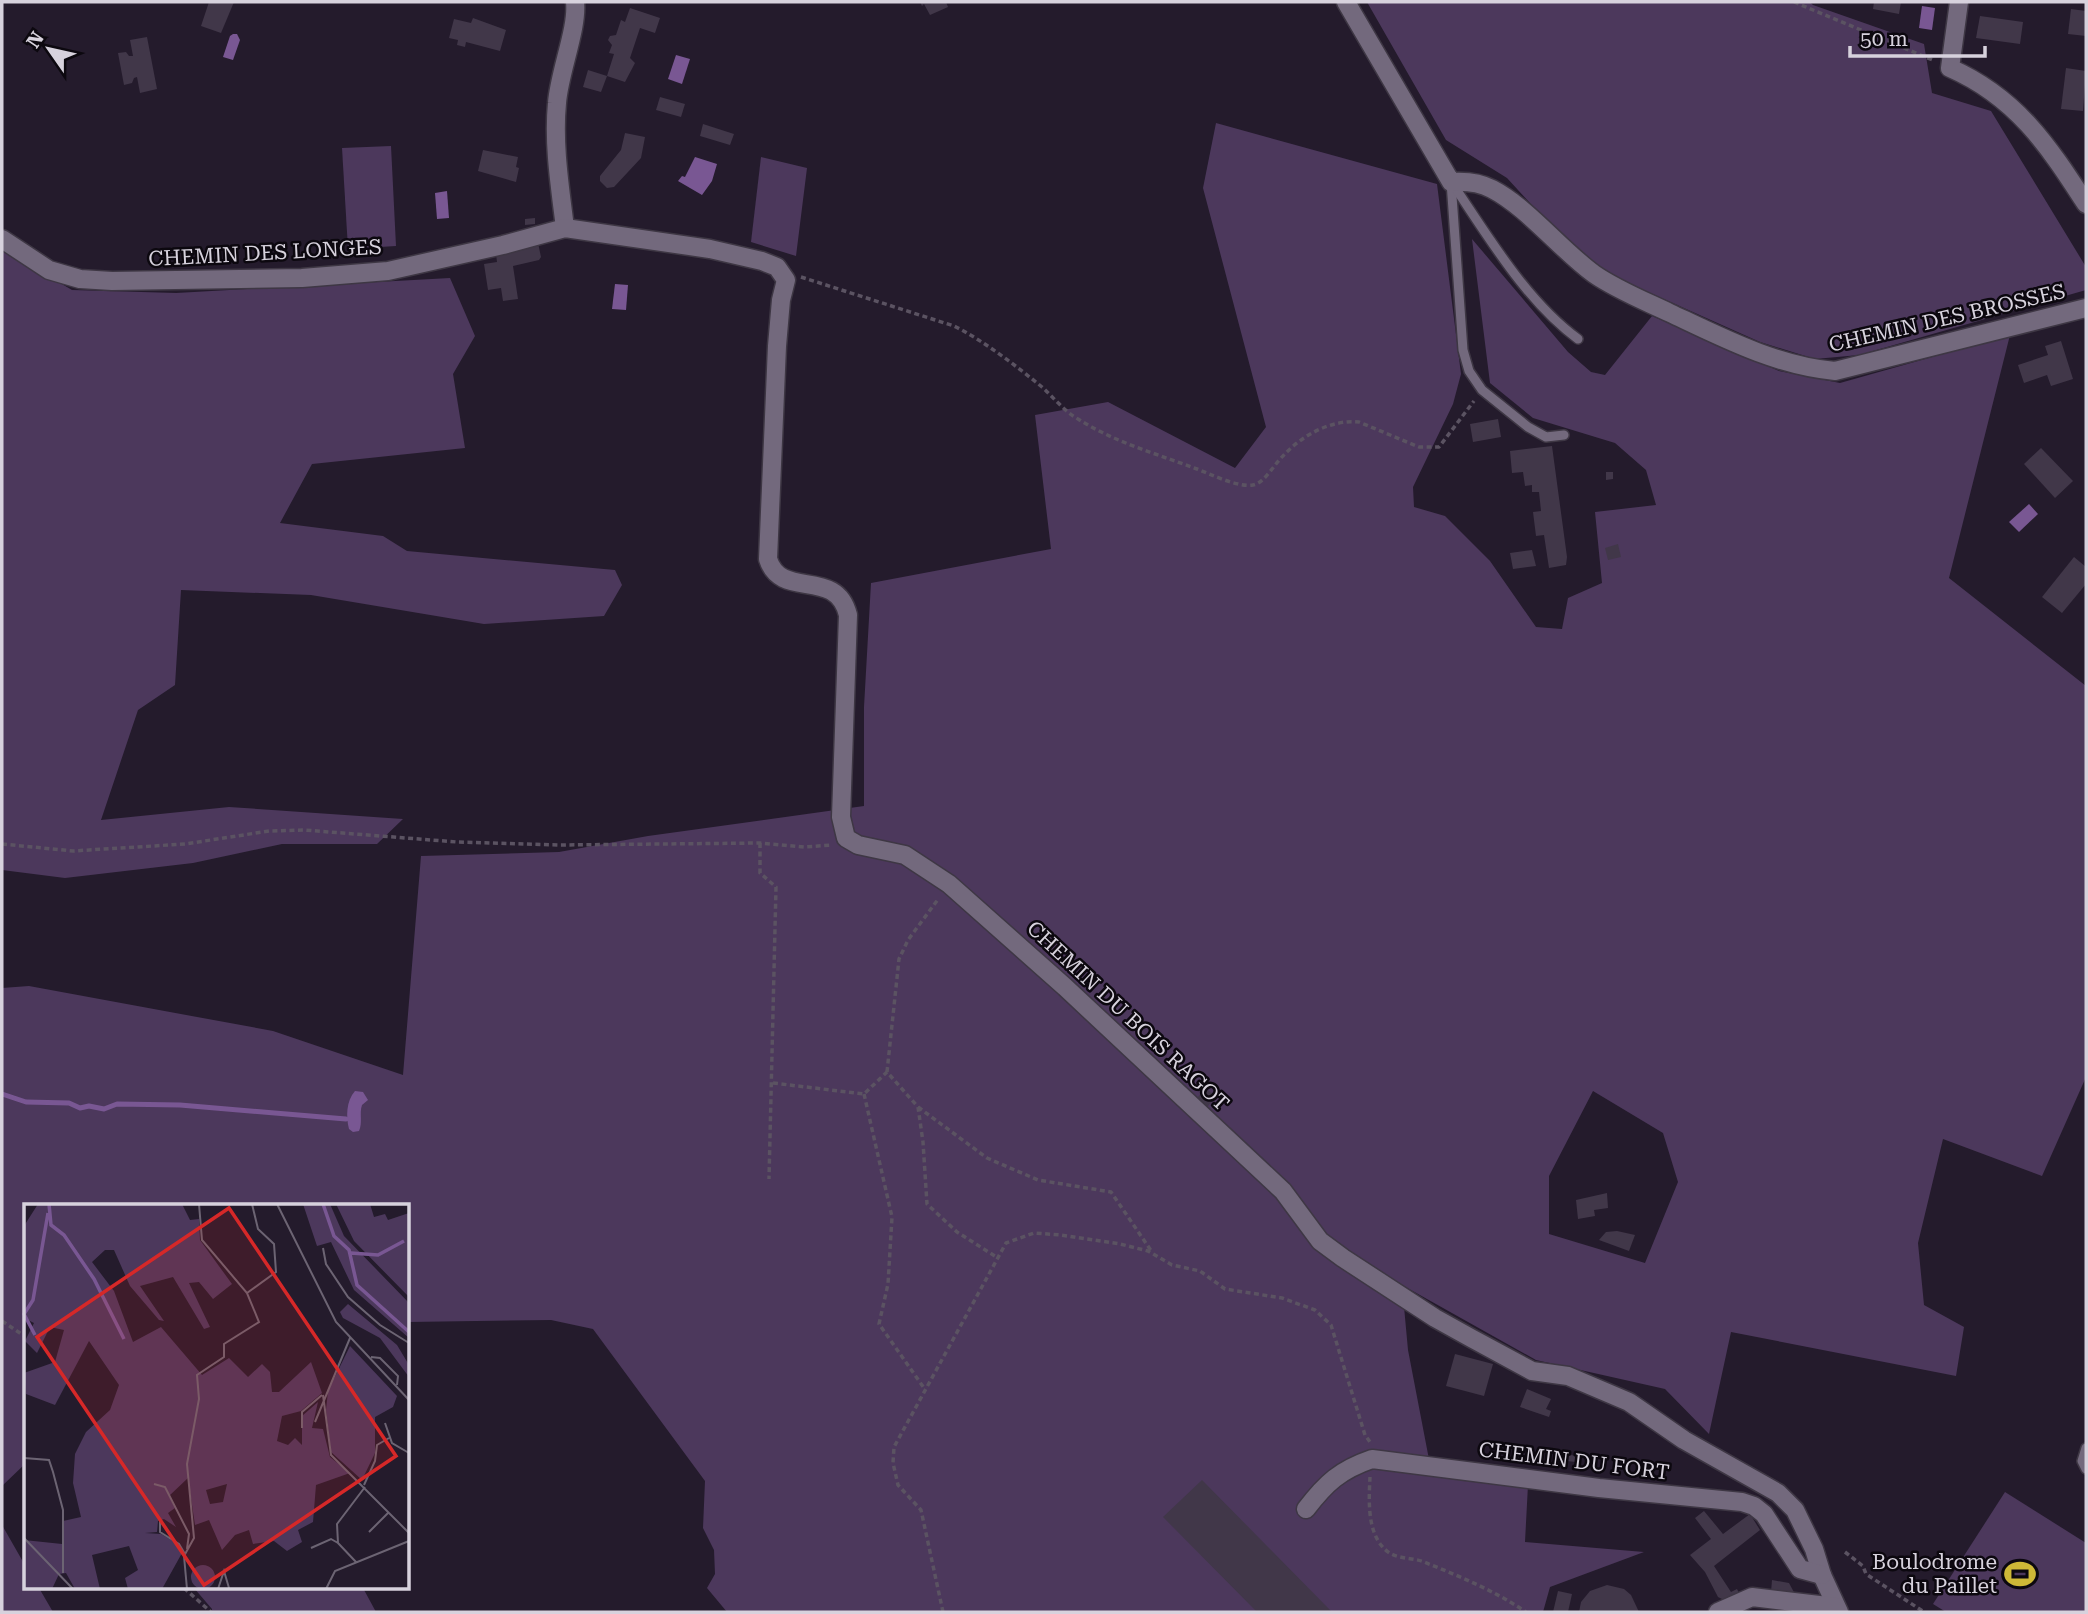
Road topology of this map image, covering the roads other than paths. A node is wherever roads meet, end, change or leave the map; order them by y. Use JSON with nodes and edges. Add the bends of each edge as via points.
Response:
{"nodes":[{"id":1,"x":575,"y":2,"type":"edge"},
{"id":2,"x":1346,"y":2,"type":"edge"},
{"id":3,"x":1959,"y":2,"type":"edge"},
{"id":4,"x":1451,"y":181,"type":"junction"},
{"id":5,"x":2086,"y":204,"type":"edge"},
{"id":6,"x":565,"y":228,"type":"junction"},
{"id":7,"x":2,"y":239,"type":"edge"},
{"id":8,"x":2086,"y":308,"type":"edge"},
{"id":9,"x":1578,"y":339,"type":"dead end"},
{"id":10,"x":1564,"y":435,"type":"dead end"},
{"id":11,"x":852,"y":842,"type":"joint"},
{"id":12,"x":2086,"y":1448,"type":"edge"},
{"id":13,"x":2086,"y":1469,"type":"edge"},
{"id":14,"x":1306,"y":1509,"type":"dead end"},
{"id":15,"x":1822,"y":1576,"type":"junction"},
{"id":16,"x":1838,"y":1610,"type":"edge"},
{"id":17,"x":1718,"y":1612,"type":"edge"}],
"edges":[{"from":1,"to":6,"type":"street","via":[[556,105]]},
{"from":2,"to":4,"type":"street"},
{"from":3,"to":5,"type":"street","via":[[1950,68],[2008,102],[2048,148]]},
{"from":4,"to":8,"type":"street","name":"CHEMIN DES BROSSES","via":[[1491,188],[1595,275],[1630,294],[1749,349],[1812,369],[1835,371]]},
{"from":4,"to":9,"type":"lane","via":[[1539,304]]},
{"from":4,"to":10,"type":"lane","via":[[1463,351],[1469,371],[1482,390],[1528,427],[1546,437]]},
{"from":6,"to":7,"type":"street","name":"CHEMIN DES LONGES","via":[[388,271],[184,281],[80,279],[49,270]]},
{"from":6,"to":11,"type":"street","name":"CHEMIN DES LONGES","via":[[762,261],[777,267],[786,280],[777,346],[768,559],[782,579],[827,587],[846,606],[841,817],[843,833]]},
{"from":11,"to":15,"type":"street","name":"CHEMIN DU BOIS RAGOT","via":[[905,855],[949,884],[1283,1191],[1320,1241],[1471,1338],[1532,1371],[1568,1376],[1629,1402],[1684,1440],[1779,1493],[1796,1510]]},
{"from":12,"to":13,"type":"lane","via":[[2082,1461]]},
{"from":14,"to":15,"type":"street","name":"CHEMIN DU FORT","via":[[1326,1484],[1351,1466],[1371,1459],[1742,1502],[1764,1514],[1800,1569]]},
{"from":15,"to":16,"type":"street","name":"CHEMIN DU BOIS RAGOT"},
{"from":16,"to":17,"type":"street","via":[[1752,1597]]}]}
